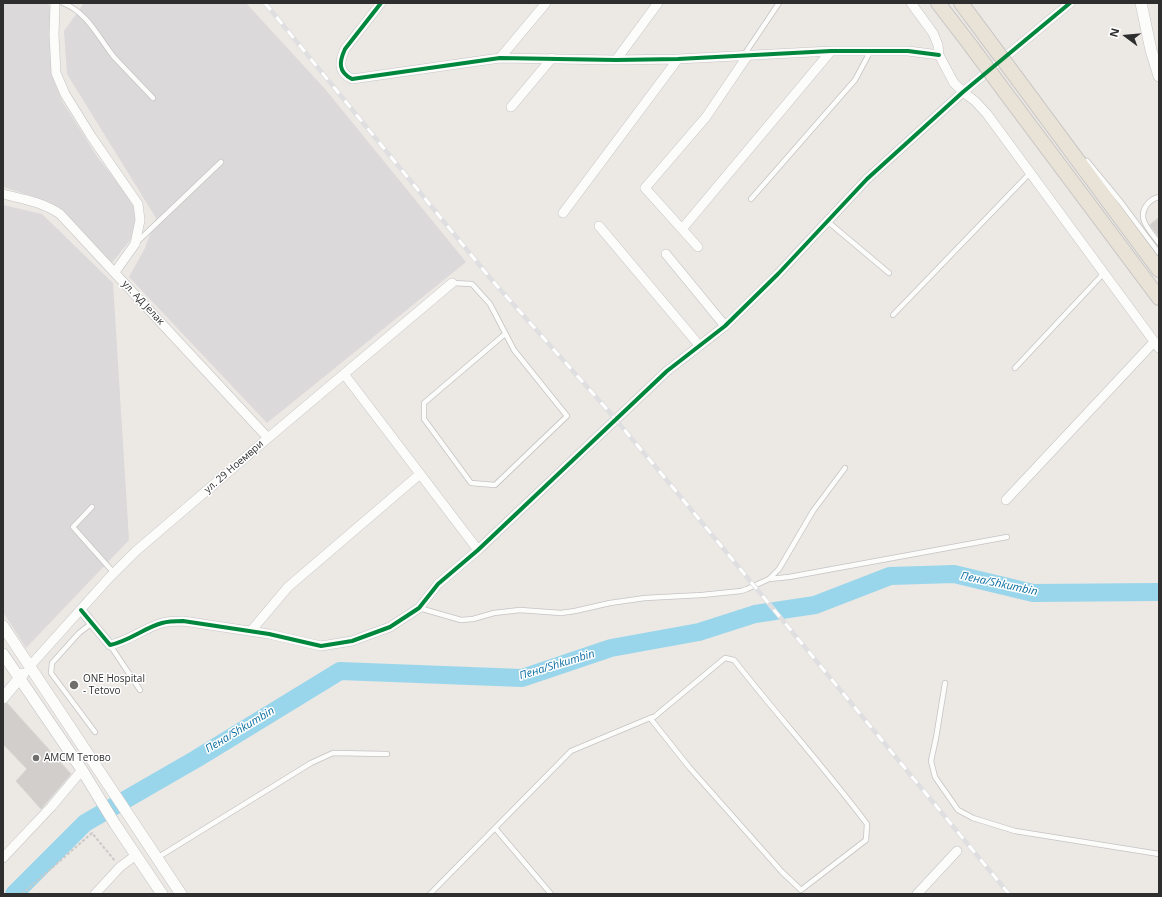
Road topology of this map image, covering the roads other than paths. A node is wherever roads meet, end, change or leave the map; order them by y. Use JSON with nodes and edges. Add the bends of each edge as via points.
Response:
{"nodes":[{"id":1,"x":55,"y":3,"type":"edge"},
{"id":2,"x":63,"y":3,"type":"edge"},
{"id":3,"x":382,"y":3,"type":"edge"},
{"id":4,"x":546,"y":3,"type":"edge"},
{"id":5,"x":658,"y":3,"type":"edge"},
{"id":6,"x":779,"y":3,"type":"edge"},
{"id":7,"x":911,"y":3,"type":"edge"},
{"id":8,"x":938,"y":3,"type":"edge"},
{"id":9,"x":961,"y":3,"type":"edge"},
{"id":10,"x":1070,"y":3,"type":"edge"},
{"id":11,"x":1141,"y":3,"type":"edge"},
{"id":12,"x":831,"y":51,"type":"junction"},
{"id":13,"x":870,"y":51,"type":"junction"},
{"id":14,"x":939,"y":55,"type":"junction"},
{"id":15,"x":745,"y":56,"type":"junction"},
{"id":16,"x":500,"y":58,"type":"junction"},
{"id":17,"x":552,"y":58,"type":"junction"},
{"id":18,"x":678,"y":59,"type":"junction"},
{"id":19,"x":616,"y":60,"type":"junction"},
{"id":20,"x":1159,"y":76,"type":"edge"},
{"id":21,"x":1018,"y":81,"type":"junction"},
{"id":22,"x":963,"y":92,"type":"junction"},
{"id":23,"x":153,"y":98,"type":"dead end"},
{"id":24,"x":511,"y":107,"type":"dead end"},
{"id":25,"x":1075,"y":147,"type":"dead end"},
{"id":26,"x":1085,"y":159,"type":"dead end"},
{"id":27,"x":222,"y":162,"type":"dead end"},
{"id":28,"x":1030,"y":173,"type":"junction"},
{"id":29,"x":3,"y":194,"type":"edge"},
{"id":30,"x":1159,"y":197,"type":"edge"},
{"id":31,"x":751,"y":199,"type":"dead end"},
{"id":32,"x":563,"y":213,"type":"dead end"},
{"id":33,"x":827,"y":221,"type":"junction"},
{"id":34,"x":599,"y":226,"type":"dead end"},
{"id":35,"x":682,"y":229,"type":"junction"},
{"id":36,"x":1159,"y":243,"type":"edge"},
{"id":37,"x":135,"y":244,"type":"junction"},
{"id":38,"x":698,"y":247,"type":"dead end"},
{"id":39,"x":1159,"y":252,"type":"edge"},
{"id":40,"x":666,"y":254,"type":"dead end"},
{"id":41,"x":1159,"y":270,"type":"edge"},
{"id":42,"x":115,"y":272,"type":"junction"},
{"id":43,"x":889,"y":273,"type":"dead end"},
{"id":44,"x":1104,"y":273,"type":"junction"},
{"id":45,"x":452,"y":283,"type":"joint"},
{"id":46,"x":1159,"y":298,"type":"edge"},
{"id":47,"x":893,"y":315,"type":"dead end"},
{"id":48,"x":725,"y":326,"type":"junction"},
{"id":49,"x":505,"y":334,"type":"junction"},
{"id":50,"x":699,"y":345,"type":"junction"},
{"id":51,"x":1157,"y":345,"type":"edge"},
{"id":52,"x":1015,"y":368,"type":"dead end"},
{"id":53,"x":344,"y":374,"type":"junction"},
{"id":54,"x":268,"y":438,"type":"junction"},
{"id":55,"x":845,"y":468,"type":"dead end"},
{"id":56,"x":420,"y":474,"type":"junction"},
{"id":57,"x":1006,"y":500,"type":"dead end"},
{"id":58,"x":92,"y":507,"type":"dead end"},
{"id":59,"x":1007,"y":536,"type":"dead end"},
{"id":60,"x":478,"y":550,"type":"junction"},
{"id":61,"x":114,"y":573,"type":"junction"},
{"id":62,"x":769,"y":579,"type":"junction"},
{"id":63,"x":419,"y":608,"type":"junction"},
{"id":64,"x":82,"y":610,"type":"junction"},
{"id":65,"x":92,"y":623,"type":"junction"},
{"id":66,"x":3,"y":626,"type":"edge"},
{"id":67,"x":251,"y":631,"type":"junction"},
{"id":68,"x":110,"y":645,"type":"junction"},
{"id":69,"x":3,"y":654,"type":"edge"},
{"id":70,"x":30,"y":666,"type":"junction"},
{"id":71,"x":19,"y":678,"type":"junction"},
{"id":72,"x":945,"y":683,"type":"dead end"},
{"id":73,"x":140,"y":690,"type":"dead end"},
{"id":74,"x":4,"y":694,"type":"edge"},
{"id":75,"x":650,"y":718,"type":"junction"},
{"id":76,"x":95,"y":732,"type":"dead end"},
{"id":77,"x":387,"y":754,"type":"dead end"},
{"id":78,"x":84,"y":774,"type":"junction"},
{"id":79,"x":495,"y":828,"type":"junction"},
{"id":80,"x":957,"y":851,"type":"dead end"},
{"id":81,"x":1159,"y":854,"type":"edge"},
{"id":82,"x":136,"y":855,"type":"junction"},
{"id":83,"x":3,"y":858,"type":"edge"},
{"id":84,"x":157,"y":858,"type":"junction"},
{"id":85,"x":95,"y":894,"type":"edge"},
{"id":86,"x":162,"y":894,"type":"edge"},
{"id":87,"x":181,"y":894,"type":"edge"},
{"id":88,"x":430,"y":894,"type":"edge"},
{"id":89,"x":551,"y":894,"type":"edge"},
{"id":90,"x":917,"y":894,"type":"edge"}],
"edges":[{"from":1,"to":37,"type":"street","via":[[56,73],[65,94],[91,136],[138,204],[140,220]]},
{"from":2,"to":23,"type":"lane","via":[[73,7],[90,23],[113,56]]},
{"from":3,"to":16,"type":"street","via":[[342,56],[342,72],[352,79]]},
{"from":4,"to":16,"type":"street"},
{"from":5,"to":19,"type":"street"},
{"from":6,"to":15,"type":"lane"},
{"from":7,"to":14,"type":"street","via":[[933,33]]},
{"from":8,"to":46,"type":"highway","bridge":true},
{"from":9,"to":21,"type":"highway","bridge":true},
{"from":10,"to":22,"type":"street"},
{"from":11,"to":20,"type":"street"},
{"from":12,"to":13,"type":"street"},
{"from":12,"to":15,"type":"street"},
{"from":12,"to":35,"type":"street"},
{"from":13,"to":14,"type":"street","via":[[908,51]]},
{"from":13,"to":31,"type":"lane","via":[[855,80]]},
{"from":14,"to":22,"type":"street","via":[[954,83]]},
{"from":15,"to":18,"type":"street"},
{"from":15,"to":35,"type":"street","via":[[706,117],[645,188]]},
{"from":16,"to":17,"type":"street"},
{"from":17,"to":19,"type":"street"},
{"from":17,"to":24,"type":"street"},
{"from":18,"to":19,"type":"street"},
{"from":18,"to":32,"type":"street"},
{"from":21,"to":25,"type":"lane"},
{"from":21,"to":41,"type":"highway"},
{"from":22,"to":28,"type":"street","via":[[987,114]]},
{"from":22,"to":33,"type":"street","via":[[867,179]]},
{"from":26,"to":39,"type":"lane"},
{"from":27,"to":37,"type":"lane"},
{"from":28,"to":44,"type":"street"},
{"from":28,"to":47,"type":"lane"},
{"from":29,"to":42,"type":"street","name":"ул. АД Јелак","via":[[37,202],[60,214]]},
{"from":30,"to":36,"type":"lane","via":[[1148,203],[1144,210],[1144,221]]},
{"from":33,"to":43,"type":"lane"},
{"from":33,"to":48,"type":"street"},
{"from":34,"to":50,"type":"street"},
{"from":35,"to":38,"type":"street"},
{"from":37,"to":42,"type":"street"},
{"from":40,"to":48,"type":"street"},
{"from":42,"to":54,"type":"street","name":"ул. АД Јелак"},
{"from":44,"to":51,"type":"street"},
{"from":44,"to":52,"type":"lane"},
{"from":45,"to":49,"type":"lane","via":[[472,284],[490,304]]},
{"from":45,"to":53,"type":"street","name":"ул. 29 Ноември"},
{"from":48,"to":50,"type":"street"},
{"from":49,"to":49,"type":"lane","via":[[514,350],[567,416],[494,484],[471,483],[424,419],[424,403]]},
{"from":50,"to":60,"type":"street","via":[[667,371]]},
{"from":51,"to":57,"type":"street"},
{"from":53,"to":54,"type":"street","name":"ул. 29 Ноември"},
{"from":53,"to":56,"type":"street"},
{"from":54,"to":61,"type":"street","name":"ул. 29 Ноември","via":[[136,551]]},
{"from":55,"to":62,"type":"lane","via":[[813,511],[779,569]]},
{"from":56,"to":60,"type":"street"},
{"from":56,"to":67,"type":"street","via":[[288,588]]},
{"from":58,"to":61,"type":"lane","via":[[73,527]]},
{"from":59,"to":62,"type":"lane"},
{"from":60,"to":63,"type":"street","via":[[438,584]]},
{"from":61,"to":64,"type":"street","name":"ул. 29 Ноември"},
{"from":62,"to":63,"type":"lane","via":[[741,591],[645,598],[561,613],[520,610],[461,620]]},
{"from":63,"to":67,"type":"street","via":[[390,627],[352,641],[329,645],[321,646]]},
{"from":64,"to":65,"type":"street"},
{"from":64,"to":70,"type":"street","name":"ул. 29 Ноември"},
{"from":65,"to":68,"type":"street"},
{"from":65,"to":76,"type":"lane","via":[[52,663],[51,673]]},
{"from":66,"to":70,"type":"street"},
{"from":67,"to":68,"type":"street","via":[[172,621],[161,623],[121,643]]},
{"from":68,"to":73,"type":"lane"},
{"from":69,"to":71,"type":"street"},
{"from":70,"to":71,"type":"street"},
{"from":70,"to":84,"type":"street"},
{"from":71,"to":74,"type":"street"},
{"from":71,"to":78,"type":"street"},
{"from":72,"to":81,"type":"lane","via":[[931,761],[935,777],[958,810],[972,818],[1015,831]]},
{"from":75,"to":75,"type":"lane","via":[[725,658],[734,660],[867,824],[866,840],[801,890],[694,773]]},
{"from":75,"to":79,"type":"lane","via":[[571,751]]},
{"from":77,"to":84,"type":"lane","via":[[333,753],[317,760]]},
{"from":78,"to":82,"type":"street"},
{"from":78,"to":83,"type":"street"},
{"from":79,"to":88,"type":"lane"},
{"from":79,"to":89,"type":"lane"},
{"from":80,"to":90,"type":"street"},
{"from":82,"to":85,"type":"street","via":[[120,867]]},
{"from":82,"to":86,"type":"street"},
{"from":84,"to":87,"type":"street"}]}
